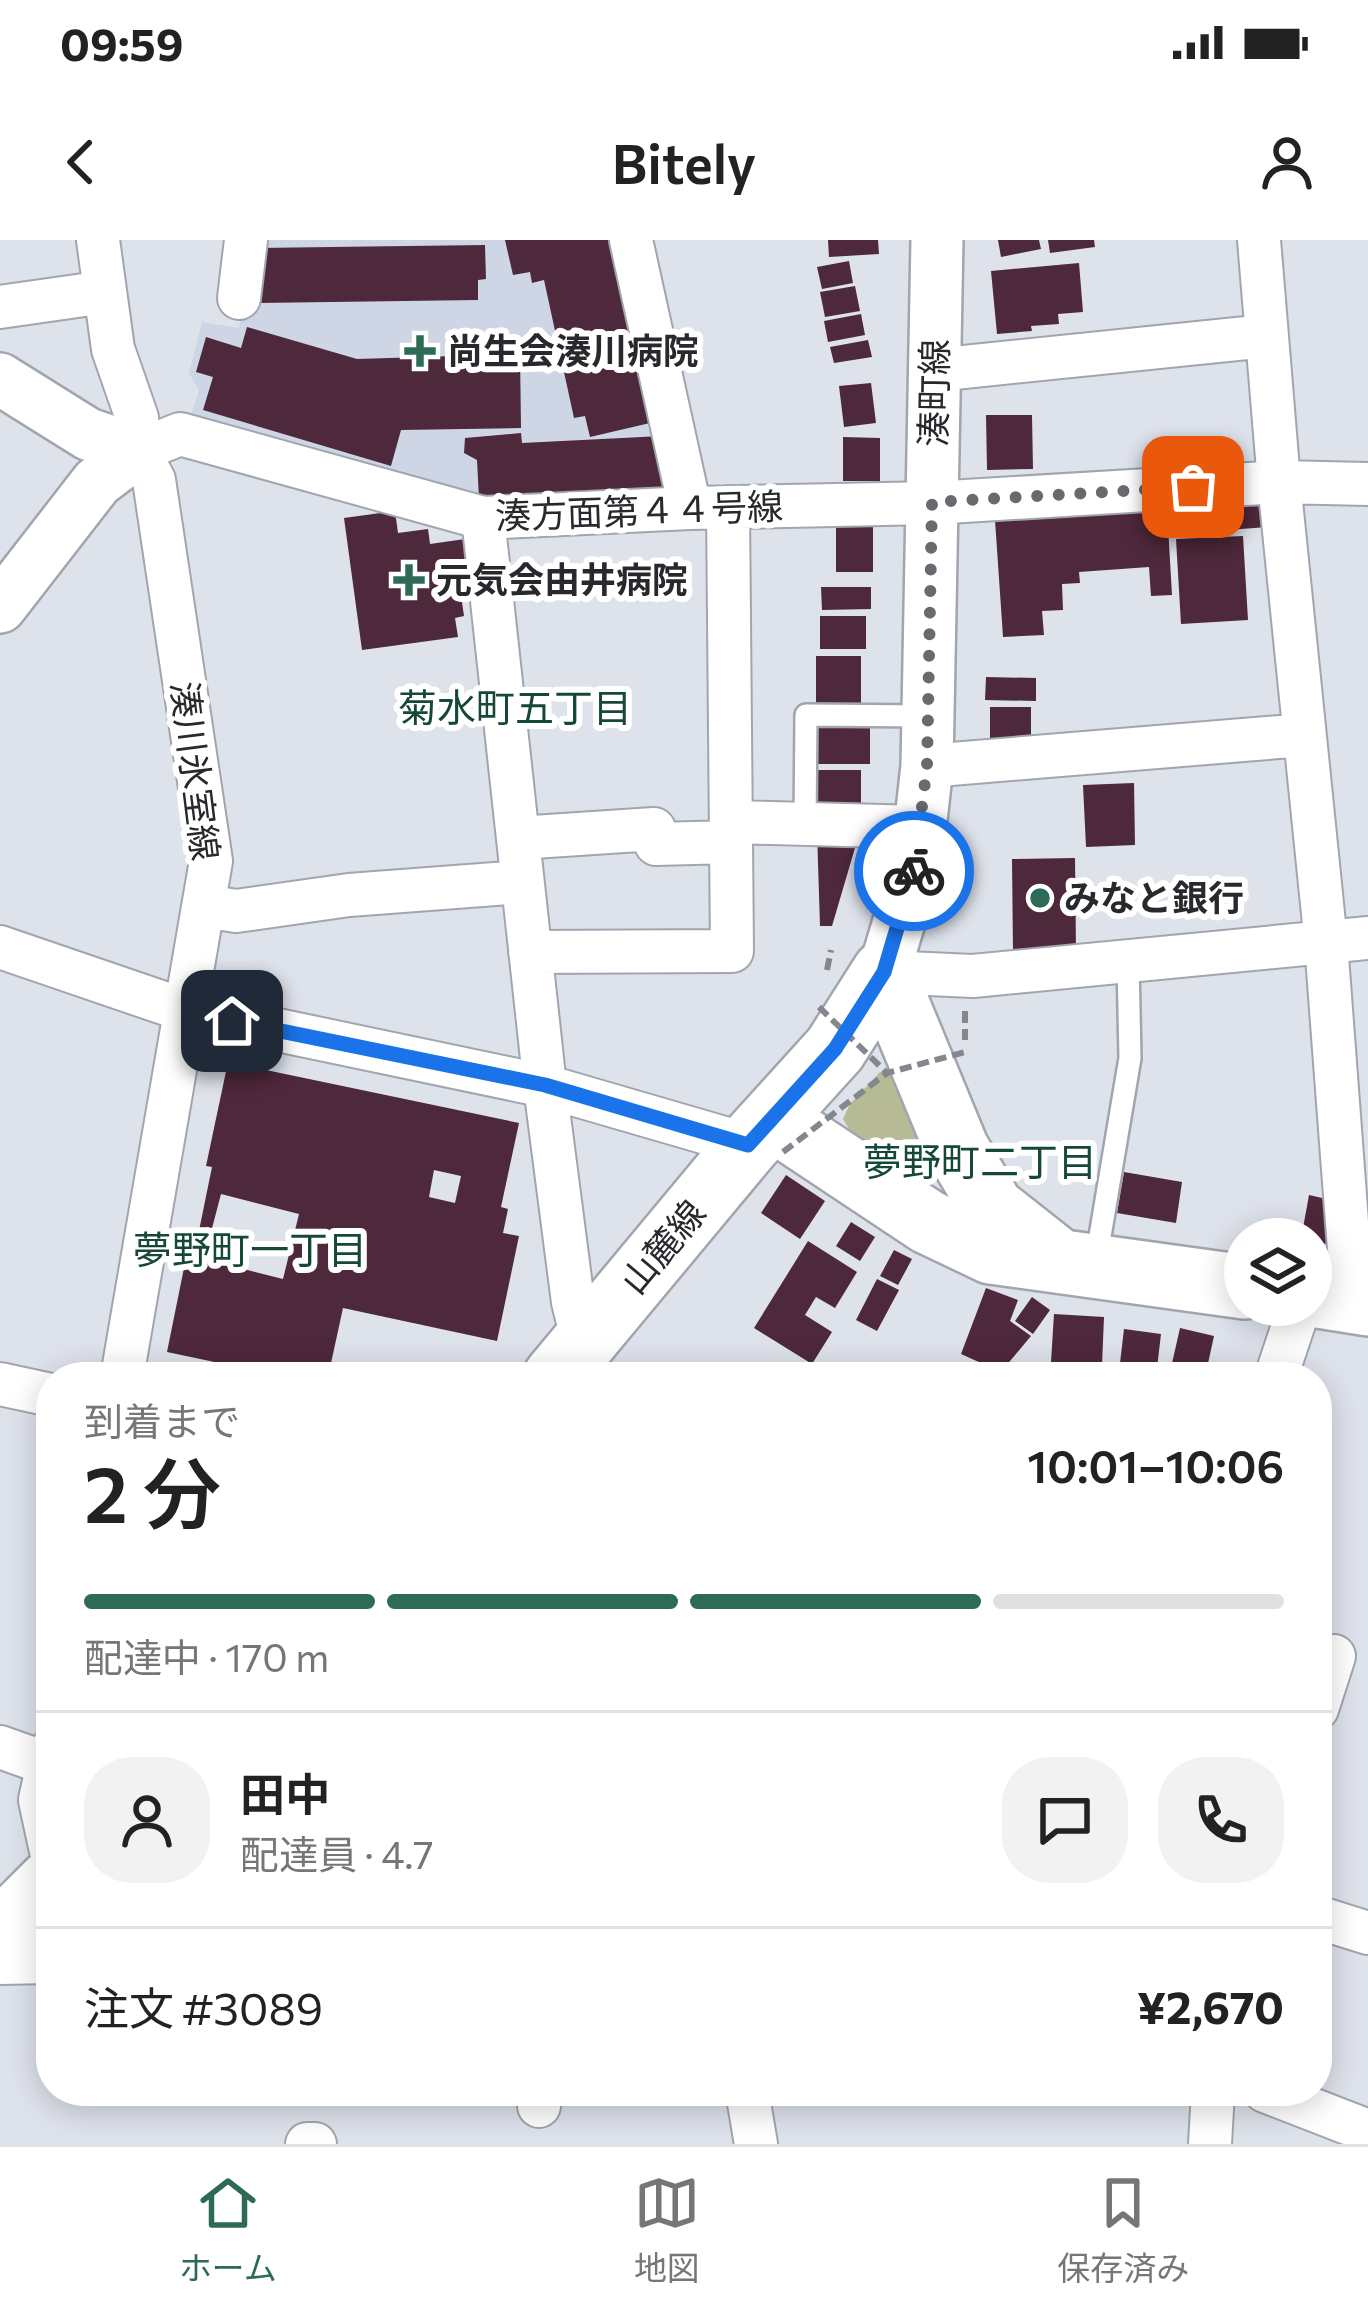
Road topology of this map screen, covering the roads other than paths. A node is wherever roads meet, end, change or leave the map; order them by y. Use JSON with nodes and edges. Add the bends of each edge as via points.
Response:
{"nodes":[{"id":1,"x":98,"y":240,"type":"edge"},
{"id":2,"x":246,"y":240,"type":"edge"},
{"id":3,"x":631,"y":240,"type":"edge"},
{"id":4,"x":937,"y":240,"type":"edge"},
{"id":5,"x":1259,"y":240,"type":"edge"},
{"id":6,"x":105,"y":292,"type":"junction"},
{"id":7,"x":239,"y":298,"type":"dead end"},
{"id":8,"x":0,"y":308,"type":"edge"},
{"id":9,"x":1266,"y":336,"type":"junction"},
{"id":10,"x":935,"y":370,"type":"junction"},
{"id":11,"x":0,"y":379,"type":"edge"},
{"id":12,"x":138,"y":451,"type":"junction"},
{"id":13,"x":1279,"y":482,"type":"junction"},
{"id":14,"x":1368,"y":484,"type":"edge"},
{"id":15,"x":932,"y":502,"type":"junction"},
{"id":16,"x":709,"y":507,"type":"junction"},
{"id":17,"x":483,"y":518,"type":"junction"},
{"id":18,"x":0,"y":607,"type":"edge"},
{"id":19,"x":1304,"y":736,"type":"junction"},
{"id":20,"x":927,"y":741,"type":"junction"},
{"id":21,"x":805,"y":824,"type":"junction"},
{"id":22,"x":920,"y":827,"type":"junction"},
{"id":23,"x":731,"y":832,"type":"junction"},
{"id":24,"x":518,"y":838,"type":"junction"},
{"id":25,"x":522,"y":881,"type":"junction"},
{"id":26,"x":205,"y":906,"type":"junction"},
{"id":27,"x":1368,"y":938,"type":"edge"},
{"id":28,"x":1326,"y":944,"type":"junction"},
{"id":29,"x":0,"y":947,"type":"edge"},
{"id":30,"x":530,"y":952,"type":"junction"},
{"id":31,"x":1128,"y":962,"type":"junction"},
{"id":32,"x":884,"y":972,"type":"junction"},
{"id":33,"x":187,"y":1012,"type":"junction"},
{"id":34,"x":545,"y":1085,"type":"junction"},
{"id":35,"x":768,"y":1139,"type":"junction"},
{"id":36,"x":1078,"y":1264,"type":"junction"},
{"id":37,"x":1224,"y":1284,"type":"edge"},
{"id":38,"x":1333,"y":1301,"type":"edge"},
{"id":39,"x":569,"y":1359,"type":"edge"},
{"id":40,"x":125,"y":1362,"type":"edge"},
{"id":41,"x":1287,"y":1362,"type":"edge"},
{"id":42,"x":0,"y":1384,"type":"edge"},
{"id":43,"x":36,"y":1392,"type":"edge"},
{"id":44,"x":1334,"y":1656,"type":"dead end"},
{"id":45,"x":1332,"y":1662,"type":"edge"},
{"id":46,"x":0,"y":1747,"type":"edge"},
{"id":47,"x":36,"y":1754,"type":"edge"},
{"id":48,"x":36,"y":1905,"type":"edge"},
{"id":49,"x":1332,"y":1922,"type":"edge"},
{"id":50,"x":1368,"y":1933,"type":"edge"},
{"id":51,"x":1,"y":1960,"type":"edge"},
{"id":52,"x":36,"y":1961,"type":"edge"},
{"id":53,"x":750,"y":2106,"type":"edge"},
{"id":54,"x":1213,"y":2106,"type":"edge"},
{"id":55,"x":1304,"y":2106,"type":"edge"},
{"id":56,"x":1368,"y":2131,"type":"edge"},
{"id":57,"x":756,"y":2144,"type":"edge"},
{"id":58,"x":1210,"y":2144,"type":"edge"}],
"edges":[{"from":1,"to":6,"type":"street","name":"湊川氷室線"},
{"from":2,"to":7,"type":"street"},
{"from":3,"to":16,"type":"street"},
{"from":4,"to":10,"type":"street","name":"湊町線"},
{"from":5,"to":9,"type":"street"},
{"from":6,"to":8,"type":"street"},
{"from":6,"to":12,"type":"street","name":"湊川氷室線"},
{"from":9,"to":10,"type":"street"},
{"from":9,"to":13,"type":"street"},
{"from":10,"to":15,"type":"street","name":"湊町線"},
{"from":11,"to":12,"type":"street","via":[[88,434]]},
{"from":12,"to":17,"type":"street","name":"湊方面第４４号線","via":[[180,434]]},
{"from":12,"to":18,"type":"street","name":"湊方面第４４号線","via":[[97,482]]},
{"from":12,"to":26,"type":"street","name":"湊川氷室線","via":[[154,480],[211,861]]},
{"from":13,"to":14,"type":"street","name":"湊方面第４４号線"},
{"from":13,"to":15,"type":"street","name":"湊方面第４４号線"},
{"from":13,"to":19,"type":"street"},
{"from":15,"to":16,"type":"street","name":"湊方面第４４号線"},
{"from":15,"to":20,"type":"street","name":"湊町線"},
{"from":16,"to":17,"type":"street","name":"湊方面第４４号線"},
{"from":16,"to":23,"type":"street"},
{"from":17,"to":24,"type":"street"},
{"from":19,"to":20,"type":"street"},
{"from":19,"to":28,"type":"street"},
{"from":20,"to":21,"type":"lane","via":[[806,715]]},
{"from":20,"to":22,"type":"street","name":"湊町線"},
{"from":21,"to":22,"type":"street"},
{"from":21,"to":23,"type":"street"},
{"from":22,"to":32,"type":"street","name":"湊町線"},
{"from":23,"to":24,"type":"street","via":[[656,844],[655,829]]},
{"from":23,"to":30,"type":"street","via":[[732,951]]},
{"from":24,"to":25,"type":"street"},
{"from":25,"to":26,"type":"street","via":[[236,910]]},
{"from":25,"to":30,"type":"street"},
{"from":26,"to":33,"type":"street","name":"湊川氷室線"},
{"from":27,"to":28,"type":"street"},
{"from":28,"to":31,"type":"street"},
{"from":28,"to":38,"type":"street"},
{"from":29,"to":33,"type":"street"},
{"from":30,"to":34,"type":"street"},
{"from":31,"to":32,"type":"street","via":[[973,976]]},
{"from":31,"to":36,"type":"lane","via":[[1130,1058]]},
{"from":32,"to":35,"type":"main road","name":"山麓線"},
{"from":32,"to":36,"type":"main road","via":[[957,1149],[992,1208]]},
{"from":33,"to":34,"type":"street"},
{"from":33,"to":40,"type":"street","name":"湊川氷室線"},
{"from":34,"to":35,"type":"street"},
{"from":34,"to":39,"type":"street","via":[[573,1302]]},
{"from":35,"to":36,"type":"main road","via":[[991,1252]]},
{"from":35,"to":39,"type":"main road","name":"山麓線"},
{"from":36,"to":37,"type":"main road"},
{"from":38,"to":41,"type":"street"},
{"from":42,"to":43,"type":"street"},
{"from":44,"to":45,"type":"street"},
{"from":46,"to":47,"type":"street"},
{"from":48,"to":51,"type":"main road"},
{"from":49,"to":50,"type":"street"},
{"from":51,"to":52,"type":"street"},
{"from":53,"to":57,"type":"street"},
{"from":54,"to":58,"type":"street"},
{"from":55,"to":56,"type":"street"}]}
